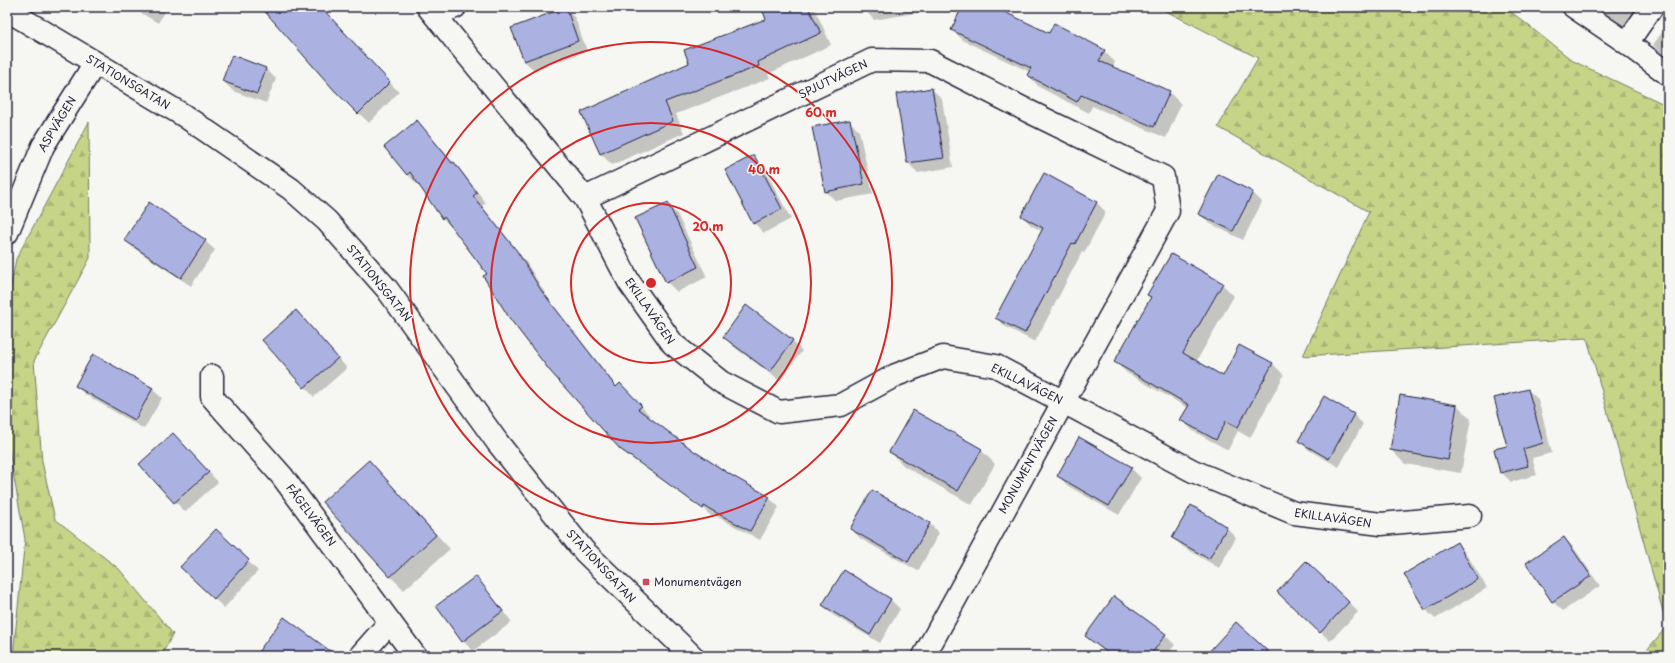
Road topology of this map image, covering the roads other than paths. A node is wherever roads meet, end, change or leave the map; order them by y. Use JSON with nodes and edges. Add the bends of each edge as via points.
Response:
{"nodes":[{"id":1,"x":1574,"y":7,"type":"edge"},
{"id":2,"x":1652,"y":7,"type":"edge"},
{"id":3,"x":7,"y":10,"type":"edge"},
{"id":4,"x":439,"y":10,"type":"edge"},
{"id":5,"x":1627,"y":42,"type":"junction"},
{"id":6,"x":95,"y":63,"type":"junction"},
{"id":7,"x":1668,"y":74,"type":"edge"},
{"id":8,"x":585,"y":198,"type":"junction"},
{"id":9,"x":1168,"y":211,"type":"joint"},
{"id":10,"x":7,"y":233,"type":"edge"},
{"id":11,"x":212,"y":376,"type":"dead end"},
{"id":12,"x":1063,"y":401,"type":"junction"},
{"id":13,"x":1470,"y":516,"type":"dead end"},
{"id":14,"x":390,"y":622,"type":"junction"},
{"id":15,"x":360,"y":656,"type":"edge"},
{"id":16,"x":415,"y":656,"type":"edge"},
{"id":17,"x":692,"y":656,"type":"edge"},
{"id":18,"x":924,"y":656,"type":"edge"}],
"edges":[{"from":1,"to":5,"type":"street"},
{"from":2,"to":5,"type":"street"},
{"from":3,"to":6,"type":"street","name":"STATIONSGATAN"},
{"from":4,"to":8,"type":"street","name":"EKILLAVÄGEN"},
{"from":5,"to":7,"type":"street"},
{"from":6,"to":10,"type":"street","name":"ASPVÄGEN","via":[[43,146]]},
{"from":6,"to":17,"type":"street","name":"STATIONSGATAN","via":[[183,115],[291,189],[327,221],[387,289],[498,443],[584,551]]},
{"from":8,"to":9,"type":"street","name":"SPJUTVÄGEN","via":[[872,60],[930,61],[1163,177]]},
{"from":8,"to":12,"type":"street","name":"EKILLAVÄGEN","via":[[629,282],[672,344],[721,382],[779,412],[841,405],[896,374],[943,357],[996,366]]},
{"from":9,"to":12,"type":"street","name":"MONUMENTVÄGEN"},
{"from":11,"to":14,"type":"street","name":"FÅGELVÄGEN","via":[[212,397],[282,476]]},
{"from":12,"to":13,"type":"street","name":"EKILLAVÄGEN","via":[[1193,471],[1294,514],[1381,524]]},
{"from":12,"to":18,"type":"street","name":"MONUMENTVÄGEN"},
{"from":14,"to":15,"type":"street"},
{"from":14,"to":16,"type":"street","name":"FÅGELVÄGEN"}]}
